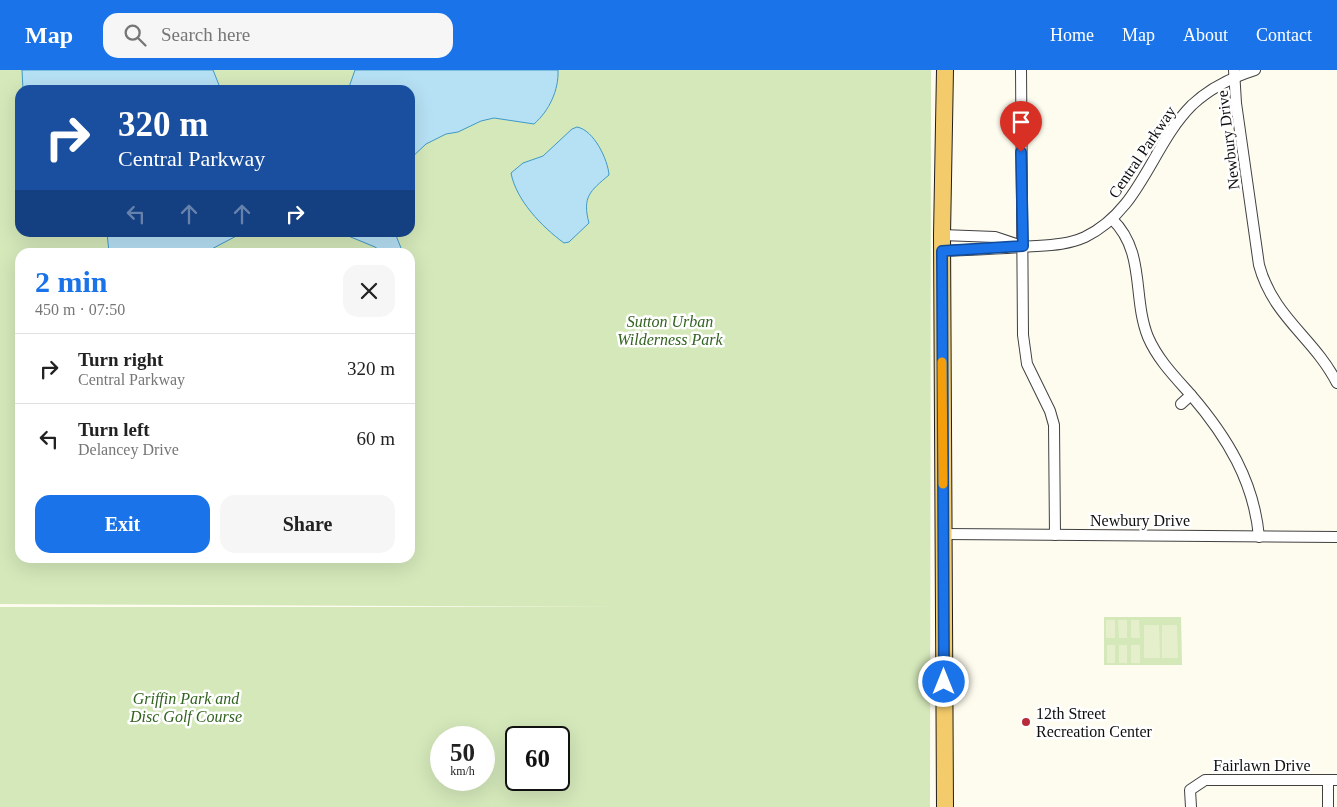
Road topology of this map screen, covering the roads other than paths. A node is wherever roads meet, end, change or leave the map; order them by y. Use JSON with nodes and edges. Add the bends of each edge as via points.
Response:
{"nodes":[{"id":1,"x":945,"y":70,"type":"edge"},
{"id":2,"x":1022,"y":70,"type":"edge"},
{"id":3,"x":1255,"y":70,"type":"edge"},
{"id":4,"x":1235,"y":74,"type":"edge"},
{"id":5,"x":1112,"y":220,"type":"junction"},
{"id":6,"x":942,"y":243,"type":"junction"},
{"id":7,"x":1023,"y":246,"type":"junction"},
{"id":8,"x":1337,"y":383,"type":"edge"},
{"id":9,"x":1191,"y":395,"type":"junction"},
{"id":10,"x":1180,"y":404,"type":"dead end"},
{"id":11,"x":943,"y":534,"type":"junction"},
{"id":12,"x":1055,"y":535,"type":"junction"},
{"id":13,"x":1260,"y":537,"type":"junction"},
{"id":14,"x":1337,"y":537,"type":"edge"},
{"id":15,"x":1333,"y":780,"type":"edge"},
{"id":16,"x":945,"y":807,"type":"edge"},
{"id":17,"x":1191,"y":807,"type":"edge"},
{"id":18,"x":1328,"y":807,"type":"edge"}],
"edges":[{"from":1,"to":6,"type":"main road"},
{"from":2,"to":7,"type":"street"},
{"from":3,"to":4,"type":"street","name":"Central Parkway"},
{"from":4,"to":5,"type":"street","name":"Central Parkway","via":[[1192,106],[1130,199]]},
{"from":4,"to":8,"type":"street","name":"Newbury Drive","via":[[1236,103],[1263,282],[1277,307],[1328,367]]},
{"from":5,"to":7,"type":"street","name":"Central Parkway","via":[[1073,241]]},
{"from":5,"to":9,"type":"street","via":[[1125,234],[1133,252],[1144,326],[1151,344]]},
{"from":6,"to":7,"type":"street","name":"Central Parkway"},
{"from":6,"to":7,"type":"street","name":"Central Parkway","via":[[996,237]]},
{"from":6,"to":11,"type":"main road"},
{"from":7,"to":12,"type":"street","via":[[1025,358],[1054,425]]},
{"from":9,"to":10,"type":"street"},
{"from":9,"to":13,"type":"street","via":[[1226,441],[1249,486]]},
{"from":11,"to":12,"type":"street","name":"Newbury Drive"},
{"from":11,"to":16,"type":"main road"},
{"from":12,"to":13,"type":"street","name":"Newbury Drive"},
{"from":13,"to":14,"type":"street","name":"Newbury Drive"},
{"from":15,"to":17,"type":"street","name":"Fairlawn Drive","via":[[1210,779],[1200,781],[1190,790]]},
{"from":15,"to":18,"type":"street"}]}
